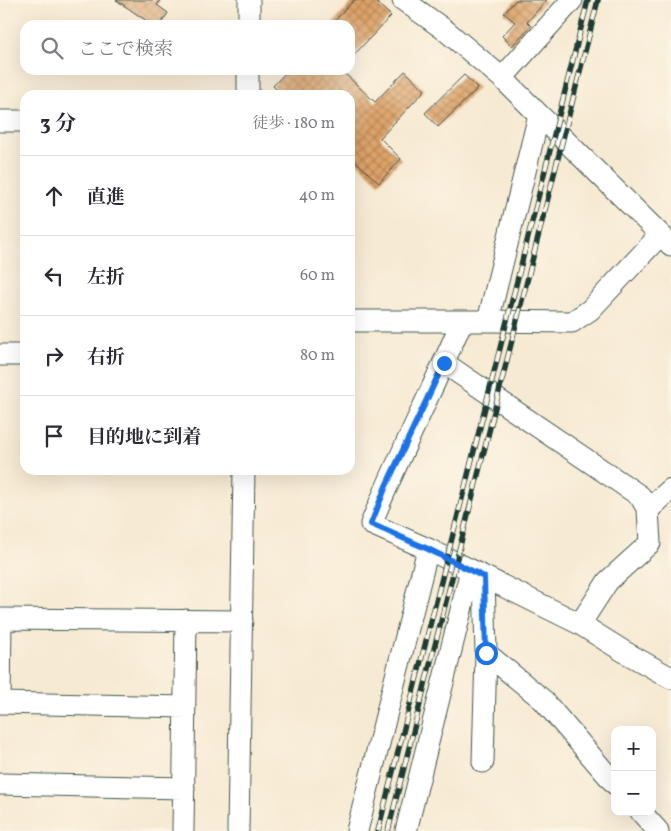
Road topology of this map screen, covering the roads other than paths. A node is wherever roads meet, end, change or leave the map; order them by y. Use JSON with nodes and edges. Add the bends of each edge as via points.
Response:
{"nodes":[{"id":1,"x":249,"y":0,"type":"edge"},
{"id":2,"x":403,"y":0,"type":"edge"},
{"id":3,"x":570,"y":2,"type":"edge"},
{"id":4,"x":249,"y":20,"type":"edge"},
{"id":5,"x":248,"y":75,"type":"edge"},
{"id":6,"x":502,"y":78,"type":"junction"},
{"id":7,"x":248,"y":90,"type":"edge"},
{"id":8,"x":539,"y":115,"type":"junction"},
{"id":9,"x":0,"y":121,"type":"edge"},
{"id":10,"x":20,"y":121,"type":"edge"},
{"id":11,"x":666,"y":240,"type":"edge"},
{"id":12,"x":355,"y":321,"type":"edge"},
{"id":13,"x":488,"y":321,"type":"junction"},
{"id":14,"x":462,"y":322,"type":"junction"},
{"id":15,"x":0,"y":355,"type":"edge"},
{"id":16,"x":20,"y":355,"type":"edge"},
{"id":17,"x":444,"y":363,"type":"junction"},
{"id":18,"x":244,"y":475,"type":"edge"},
{"id":19,"x":671,"y":489,"type":"edge"},
{"id":20,"x":648,"y":510,"type":"junction"},
{"id":21,"x":428,"y":549,"type":"junction"},
{"id":22,"x":478,"y":573,"type":"junction"},
{"id":23,"x":0,"y":620,"type":"edge"},
{"id":24,"x":186,"y":620,"type":"junction"},
{"id":25,"x":242,"y":621,"type":"junction"},
{"id":26,"x":580,"y":624,"type":"junction"},
{"id":27,"x":486,"y":653,"type":"junction"},
{"id":28,"x":671,"y":678,"type":"edge"},
{"id":29,"x":0,"y":702,"type":"edge"},
{"id":30,"x":185,"y":707,"type":"junction"},
{"id":31,"x":483,"y":762,"type":"dead end"},
{"id":32,"x":611,"y":779,"type":"edge"},
{"id":33,"x":0,"y":784,"type":"edge"},
{"id":34,"x":184,"y":788,"type":"junction"},
{"id":35,"x":645,"y":816,"type":"edge"},
{"id":36,"x":183,"y":831,"type":"edge"},
{"id":37,"x":238,"y":831,"type":"edge"},
{"id":38,"x":357,"y":831,"type":"edge"},
{"id":39,"x":406,"y":831,"type":"edge"},
{"id":40,"x":658,"y":831,"type":"edge"}],
"edges":[{"from":1,"to":4,"type":"street"},
{"from":2,"to":6,"type":"street"},
{"from":3,"to":6,"type":"street"},
{"from":5,"to":7,"type":"street"},
{"from":6,"to":8,"type":"street"},
{"from":8,"to":11,"type":"street"},
{"from":8,"to":13,"type":"street"},
{"from":9,"to":10,"type":"street"},
{"from":11,"to":13,"type":"street","via":[[590,310],[572,322]]},
{"from":12,"to":14,"type":"street"},
{"from":13,"to":14,"type":"street"},
{"from":14,"to":17,"type":"street"},
{"from":15,"to":16,"type":"street"},
{"from":17,"to":20,"type":"street","via":[[640,496]]},
{"from":17,"to":21,"type":"street","via":[[371,524]]},
{"from":18,"to":25,"type":"street"},
{"from":19,"to":20,"type":"street"},
{"from":20,"to":26,"type":"street","via":[[650,543],[608,581]]},
{"from":21,"to":22,"type":"street"},
{"from":21,"to":38,"type":"street"},
{"from":22,"to":26,"type":"street"},
{"from":22,"to":27,"type":"street"},
{"from":22,"to":39,"type":"street"},
{"from":23,"to":24,"type":"street"},
{"from":23,"to":29,"type":"street"},
{"from":24,"to":25,"type":"street"},
{"from":24,"to":30,"type":"street"},
{"from":25,"to":37,"type":"street"},
{"from":26,"to":28,"type":"street"},
{"from":27,"to":31,"type":"street"},
{"from":27,"to":32,"type":"street","via":[[543,700]]},
{"from":29,"to":30,"type":"street"},
{"from":30,"to":34,"type":"street"},
{"from":33,"to":34,"type":"street"},
{"from":34,"to":36,"type":"street"},
{"from":35,"to":40,"type":"street"}]}
